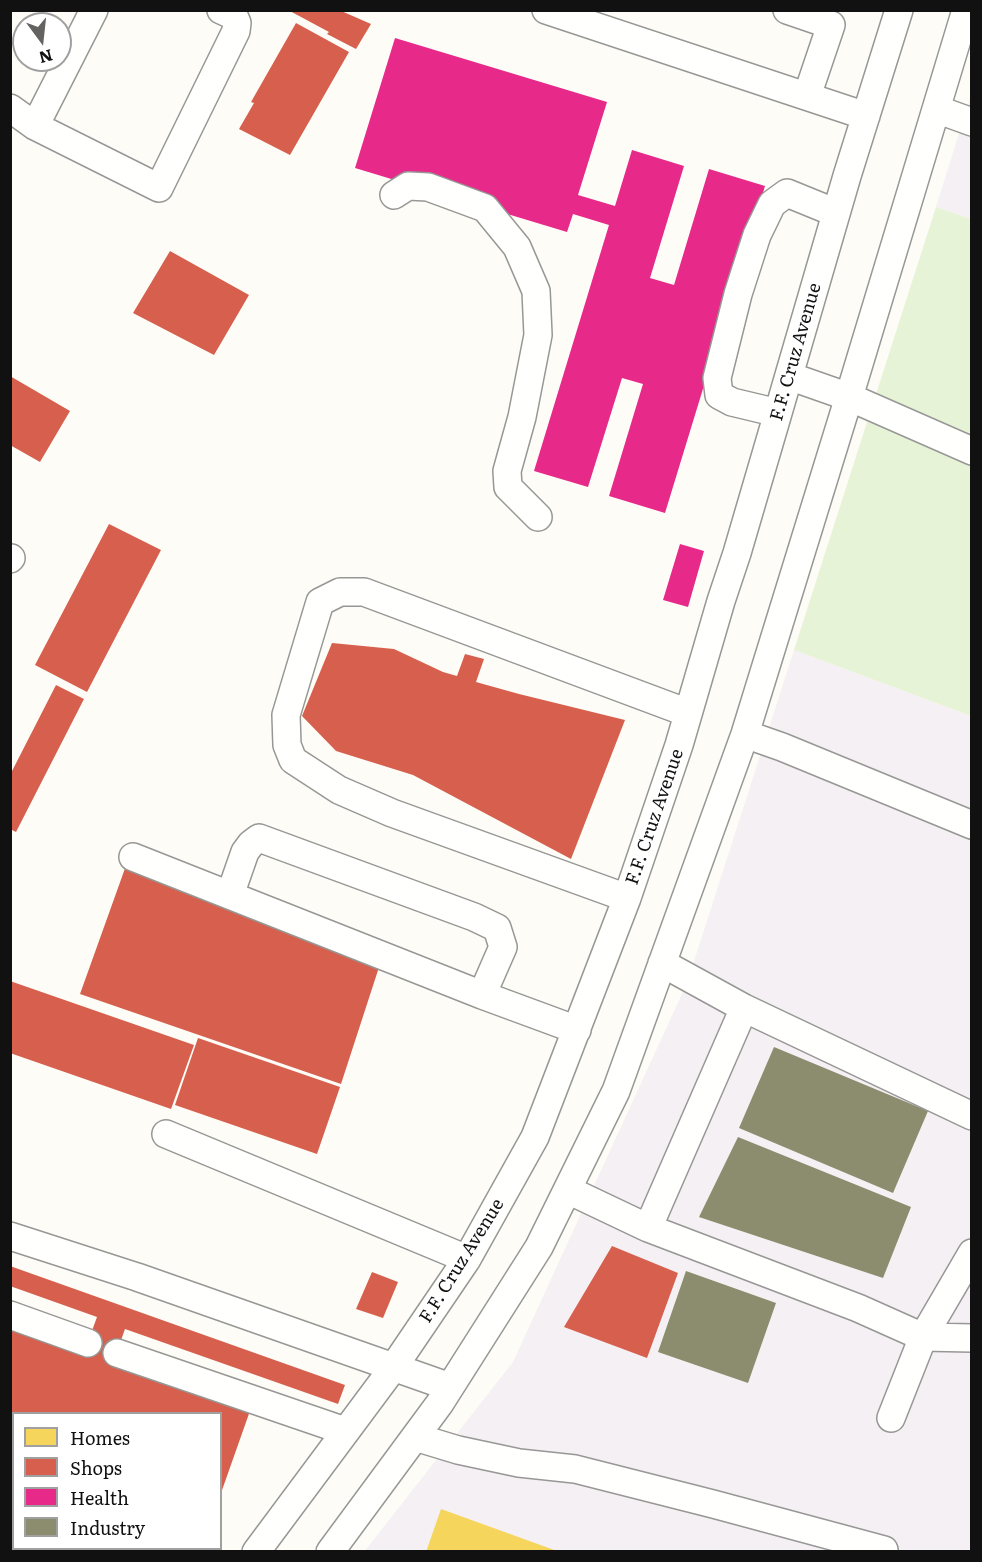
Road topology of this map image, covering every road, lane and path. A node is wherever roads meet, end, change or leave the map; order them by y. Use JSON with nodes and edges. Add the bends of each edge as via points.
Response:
{"nodes":[{"id":1,"x":94,"y":10,"type":"edge"},
{"id":2,"x":221,"y":10,"type":"edge"},
{"id":3,"x":546,"y":10,"type":"edge"},
{"id":4,"x":787,"y":10,"type":"edge"},
{"id":5,"x":899,"y":10,"type":"edge"},
{"id":6,"x":966,"y":10,"type":"edge"},
{"id":7,"x":590,"y":18,"type":"edge"},
{"id":8,"x":833,"y":18,"type":"edge"},
{"id":9,"x":807,"y":96,"type":"junction"},
{"id":10,"x":10,"y":108,"type":"edge"},
{"id":11,"x":936,"y":109,"type":"junction"},
{"id":12,"x":866,"y":116,"type":"junction"},
{"id":13,"x":972,"y":123,"type":"edge"},
{"id":14,"x":35,"y":126,"type":"junction"},
{"id":15,"x":394,"y":195,"type":"dead end"},
{"id":16,"x":836,"y":213,"type":"junction"},
{"id":17,"x":789,"y":376,"type":"junction"},
{"id":18,"x":849,"y":397,"type":"junction"},
{"id":19,"x":778,"y":413,"type":"junction"},
{"id":20,"x":972,"y":451,"type":"edge"},
{"id":21,"x":538,"y":517,"type":"dead end"},
{"id":22,"x":688,"y":713,"type":"junction"},
{"id":23,"x":745,"y":734,"type":"junction"},
{"id":24,"x":972,"y":825,"type":"edge"},
{"id":25,"x":133,"y":857,"type":"dead end"},
{"id":26,"x":230,"y":895,"type":"junction"},
{"id":27,"x":627,"y":898,"type":"junction"},
{"id":28,"x":662,"y":963,"type":"junction"},
{"id":29,"x":482,"y":995,"type":"junction"},
{"id":30,"x":744,"y":1008,"type":"junction"},
{"id":31,"x":577,"y":1030,"type":"junction"},
{"id":32,"x":972,"y":1116,"type":"edge"},
{"id":33,"x":166,"y":1134,"type":"dead end"},
{"id":34,"x":568,"y":1190,"type":"junction"},
{"id":35,"x":648,"y":1228,"type":"junction"},
{"id":36,"x":10,"y":1236,"type":"edge"},
{"id":37,"x":972,"y":1253,"type":"edge"},
{"id":38,"x":467,"y":1259,"type":"junction"},
{"id":39,"x":10,"y":1315,"type":"edge"},
{"id":40,"x":923,"y":1337,"type":"junction"},
{"id":41,"x":972,"y":1338,"type":"edge"},
{"id":42,"x":88,"y":1342,"type":"dead end"},
{"id":43,"x":117,"y":1353,"type":"dead end"},
{"id":44,"x":393,"y":1368,"type":"junction"},
{"id":45,"x":450,"y":1387,"type":"junction"},
{"id":46,"x":891,"y":1418,"type":"dead end"},
{"id":47,"x":345,"y":1431,"type":"junction"},
{"id":48,"x":415,"y":1437,"type":"junction"},
{"id":49,"x":884,"y":1550,"type":"edge"},
{"id":50,"x":256,"y":1551,"type":"edge"},
{"id":51,"x":330,"y":1551,"type":"edge"}],
"edges":[{"from":1,"to":14,"type":"street"},
{"from":2,"to":14,"type":"street","via":[[234,16],[236,32],[159,188]]},
{"from":3,"to":7,"type":"street"},
{"from":4,"to":8,"type":"street"},
{"from":5,"to":12,"type":"street","name":"F.F. Cruz Avenue"},
{"from":6,"to":11,"type":"street"},
{"from":7,"to":9,"type":"street"},
{"from":8,"to":9,"type":"street"},
{"from":9,"to":12,"type":"street"},
{"from":10,"to":14,"type":"street"},
{"from":11,"to":13,"type":"street"},
{"from":11,"to":18,"type":"street"},
{"from":12,"to":16,"type":"street","name":"F.F. Cruz Avenue"},
{"from":15,"to":21,"type":"street","via":[[408,186],[428,187],[485,208],[517,247],[536,291],[538,335],[507,471],[508,487]]},
{"from":16,"to":17,"type":"street","name":"F.F. Cruz Avenue"},
{"from":16,"to":19,"type":"street","via":[[787,193],[772,204],[757,235],[738,294],[717,378],[719,395]]},
{"from":17,"to":18,"type":"street"},
{"from":17,"to":19,"type":"street","name":"F.F. Cruz Avenue"},
{"from":18,"to":20,"type":"street"},
{"from":18,"to":23,"type":"street"},
{"from":19,"to":22,"type":"street","name":"F.F. Cruz Avenue"},
{"from":22,"to":27,"type":"street","name":"F.F. Cruz Avenue"},
{"from":22,"to":27,"type":"street","via":[[364,592],[340,592],[320,602],[286,715],[286,745],[293,760],[339,790],[392,813]]},
{"from":23,"to":24,"type":"street"},
{"from":23,"to":28,"type":"street"},
{"from":25,"to":26,"type":"street"},
{"from":26,"to":29,"type":"street"},
{"from":26,"to":29,"type":"street","via":[[245,852],[259,838],[474,917],[497,928],[503,947]]},
{"from":27,"to":31,"type":"street","name":"F.F. Cruz Avenue"},
{"from":28,"to":30,"type":"street"},
{"from":28,"to":34,"type":"street","via":[[616,1091]]},
{"from":29,"to":31,"type":"street"},
{"from":30,"to":32,"type":"street"},
{"from":30,"to":35,"type":"street"},
{"from":31,"to":38,"type":"street","name":"F.F. Cruz Avenue","via":[[535,1137]]},
{"from":33,"to":38,"type":"street"},
{"from":34,"to":35,"type":"street"},
{"from":34,"to":45,"type":"street","via":[[539,1247]]},
{"from":35,"to":40,"type":"street","via":[[858,1308]]},
{"from":36,"to":44,"type":"street"},
{"from":37,"to":40,"type":"street"},
{"from":38,"to":44,"type":"street","name":"F.F. Cruz Avenue"},
{"from":39,"to":42,"type":"street"},
{"from":40,"to":41,"type":"street"},
{"from":40,"to":46,"type":"street"},
{"from":43,"to":47,"type":"street"},
{"from":44,"to":45,"type":"street"},
{"from":44,"to":47,"type":"street","name":"F.F. Cruz Avenue"},
{"from":45,"to":48,"type":"street"},
{"from":47,"to":50,"type":"street","name":"F.F. Cruz Avenue"},
{"from":48,"to":49,"type":"street","via":[[519,1463],[575,1469]]},
{"from":48,"to":51,"type":"street"}]}
